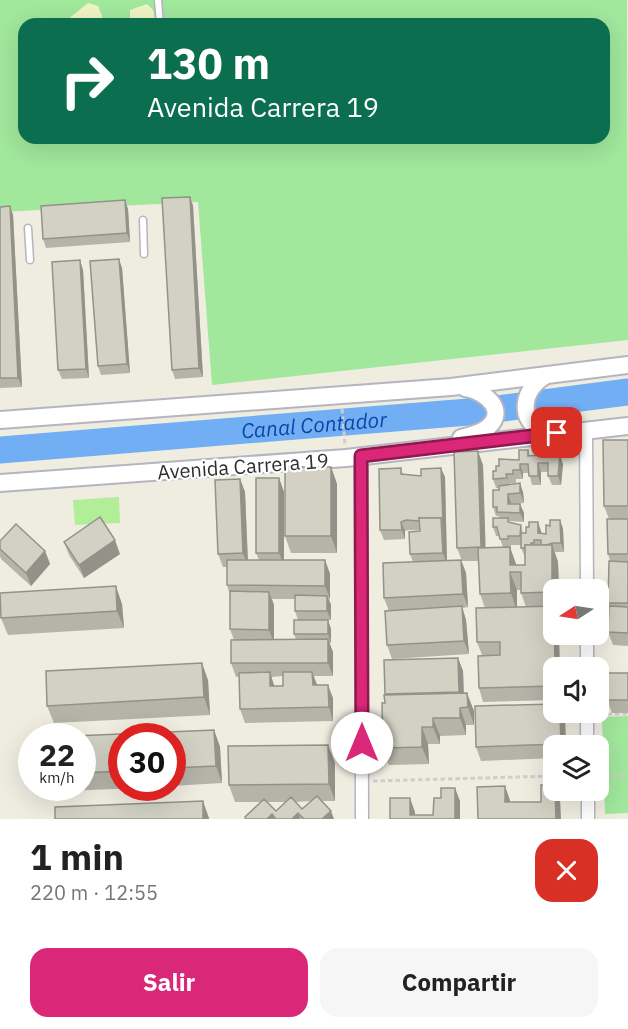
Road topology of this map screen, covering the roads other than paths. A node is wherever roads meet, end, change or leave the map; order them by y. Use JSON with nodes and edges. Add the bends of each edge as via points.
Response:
{"nodes":[{"id":1,"x":158,"y":0,"type":"edge"},
{"id":2,"x":160,"y":18,"type":"edge"},
{"id":3,"x":143,"y":219,"type":"dead end"},
{"id":4,"x":28,"y":228,"type":"dead end"},
{"id":5,"x":144,"y":254,"type":"dead end"},
{"id":6,"x":30,"y":260,"type":"dead end"},
{"id":7,"x":628,"y":365,"type":"edge"},
{"id":8,"x":545,"y":376,"type":"junction"},
{"id":9,"x":451,"y":387,"type":"junction"},
{"id":10,"x":0,"y":420,"type":"edge"},
{"id":11,"x":628,"y":426,"type":"edge"},
{"id":12,"x":586,"y":431,"type":"junction"},
{"id":13,"x":557,"y":433,"type":"junction"},
{"id":14,"x":411,"y":451,"type":"junction"},
{"id":15,"x":361,"y":456,"type":"junction"},
{"id":16,"x":0,"y":483,"type":"edge"},
{"id":17,"x":587,"y":579,"type":"edge"},
{"id":18,"x":588,"y":801,"type":"edge"},
{"id":19,"x":362,"y":819,"type":"edge"},
{"id":20,"x":588,"y":819,"type":"edge"}],
"edges":[{"from":1,"to":2,"type":"lane"},
{"from":3,"to":5,"type":"lane"},
{"from":4,"to":6,"type":"lane"},
{"from":7,"to":8,"type":"main road"},
{"from":8,"to":9,"type":"main road"},
{"from":8,"to":13,"type":"main road","via":[[526,397],[527,413],[536,427]]},
{"from":9,"to":10,"type":"main road"},
{"from":9,"to":14,"type":"main road","via":[[475,389],[487,395],[494,406],[493,420],[474,435]]},
{"from":11,"to":12,"type":"main road","name":"Avenida Carrera 19"},
{"from":12,"to":13,"type":"main road","name":"Avenida Carrera 19"},
{"from":12,"to":17,"type":"street"},
{"from":13,"to":14,"type":"main road","name":"Avenida Carrera 19"},
{"from":14,"to":15,"type":"main road","name":"Avenida Carrera 19"},
{"from":15,"to":16,"type":"main road","name":"Avenida Carrera 19"},
{"from":15,"to":19,"type":"street"},
{"from":18,"to":20,"type":"street"}]}
